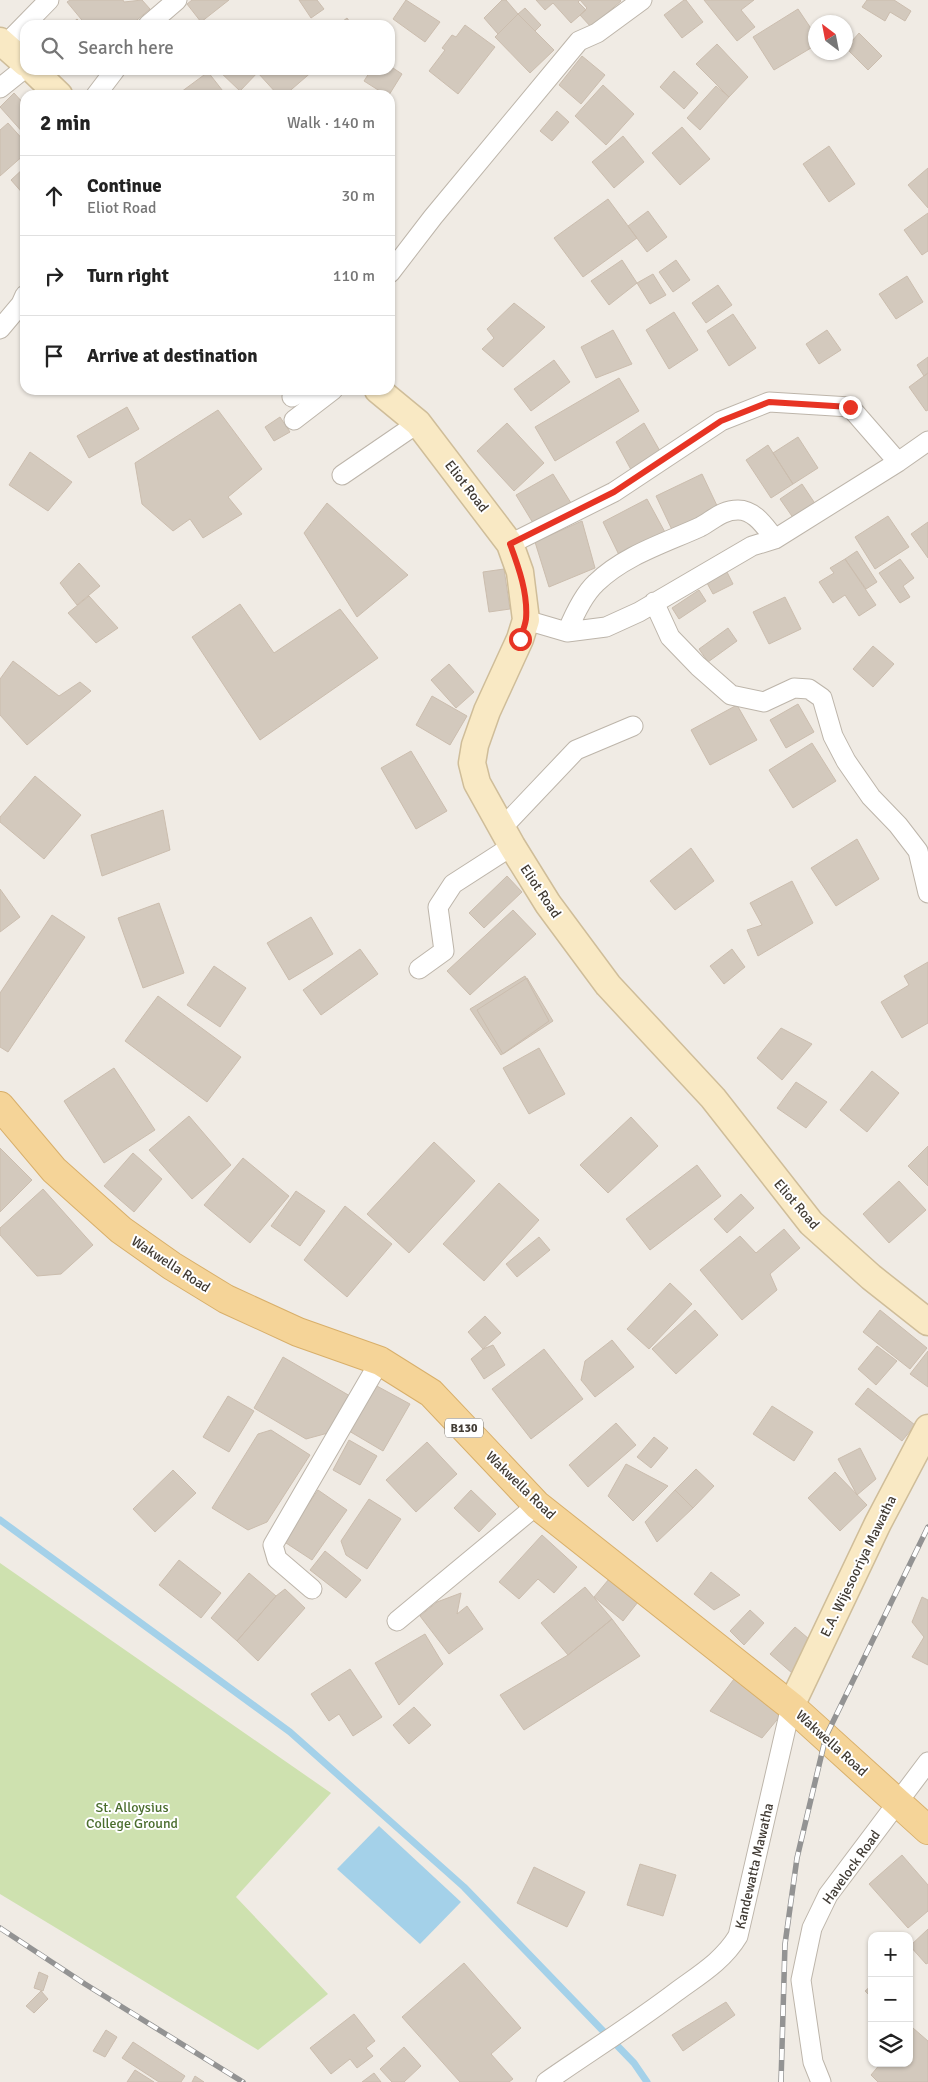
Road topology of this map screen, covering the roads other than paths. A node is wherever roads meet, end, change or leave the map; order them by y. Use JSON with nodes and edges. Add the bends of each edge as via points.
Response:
{"nodes":[{"id":1,"x":49,"y":0,"type":"edge"},
{"id":2,"x":177,"y":0,"type":"edge"},
{"id":3,"x":642,"y":0,"type":"edge"},
{"id":4,"x":27,"y":20,"type":"edge"},
{"id":5,"x":154,"y":20,"type":"edge"},
{"id":6,"x":20,"y":27,"type":"edge"},
{"id":7,"x":2,"y":43,"type":"edge"},
{"id":8,"x":20,"y":58,"type":"edge"},
{"id":9,"x":20,"y":72,"type":"edge"},
{"id":10,"x":38,"y":75,"type":"edge"},
{"id":11,"x":111,"y":75,"type":"edge"},
{"id":12,"x":0,"y":88,"type":"edge"},
{"id":13,"x":54,"y":90,"type":"edge"},
{"id":14,"x":100,"y":90,"type":"edge"},
{"id":15,"x":395,"y":267,"type":"edge"},
{"id":16,"x":20,"y":305,"type":"edge"},
{"id":17,"x":0,"y":329,"type":"edge"},
{"id":18,"x":327,"y":395,"type":"edge"},
{"id":19,"x":384,"y":395,"type":"edge"},
{"id":20,"x":294,"y":420,"type":"dead end"},
{"id":21,"x":418,"y":423,"type":"junction"},
{"id":22,"x":928,"y":441,"type":"edge"},
{"id":23,"x":898,"y":462,"type":"junction"},
{"id":24,"x":342,"y":475,"type":"dead end"},
{"id":25,"x":775,"y":539,"type":"junction"},
{"id":26,"x":510,"y":544,"type":"junction"},
{"id":27,"x":654,"y":602,"type":"junction"},
{"id":28,"x":526,"y":620,"type":"junction"},
{"id":29,"x":567,"y":632,"type":"junction"},
{"id":30,"x":633,"y":726,"type":"dead end"},
{"id":31,"x":507,"y":837,"type":"junction"},
{"id":32,"x":928,"y":893,"type":"edge"},
{"id":33,"x":419,"y":968,"type":"dead end"},
{"id":34,"x":0,"y":1106,"type":"edge"},
{"id":35,"x":928,"y":1322,"type":"edge"},
{"id":36,"x":380,"y":1361,"type":"junction"},
{"id":37,"x":928,"y":1428,"type":"edge"},
{"id":38,"x":537,"y":1505,"type":"junction"},
{"id":39,"x":312,"y":1590,"type":"dead end"},
{"id":40,"x":396,"y":1621,"type":"dead end"},
{"id":41,"x":791,"y":1706,"type":"junction"},
{"id":42,"x":928,"y":1762,"type":"edge"},
{"id":43,"x":898,"y":1802,"type":"junction"},
{"id":44,"x":928,"y":1830,"type":"edge"},
{"id":45,"x":546,"y":2082,"type":"edge"},
{"id":46,"x":821,"y":2082,"type":"edge"}],
"edges":[{"from":1,"to":4,"type":"street"},
{"from":2,"to":5,"type":"street"},
{"from":3,"to":15,"type":"street","via":[[597,33],[578,41]]},
{"from":6,"to":7,"type":"street"},
{"from":7,"to":8,"type":"street"},
{"from":9,"to":12,"type":"street"},
{"from":10,"to":13,"type":"street"},
{"from":11,"to":14,"type":"street"},
{"from":16,"to":17,"type":"street"},
{"from":18,"to":20,"type":"street"},
{"from":19,"to":21,"type":"street","name":"Eliot Road"},
{"from":21,"to":24,"type":"street"},
{"from":21,"to":26,"type":"street","name":"Eliot Road"},
{"from":22,"to":23,"type":"street"},
{"from":23,"to":25,"type":"street"},
{"from":23,"to":26,"type":"street","via":[[850,407],[769,402],[721,421],[614,492]]},
{"from":25,"to":27,"type":"street","via":[[752,546]]},
{"from":25,"to":29,"type":"street","via":[[752,513],[738,510],[723,512],[625,562],[596,583],[575,612]]},
{"from":26,"to":28,"type":"street","name":"Eliot Road","via":[[520,572]]},
{"from":27,"to":29,"type":"street","via":[[606,627]]},
{"from":27,"to":32,"type":"street","via":[[670,637],[731,696],[764,702],[794,688],[809,688],[822,698],[833,736],[846,761],[871,797],[918,851]]},
{"from":28,"to":29,"type":"street"},
{"from":28,"to":31,"type":"street","name":"Eliot Road","via":[[487,711],[472,763],[477,783]]},
{"from":30,"to":31,"type":"street","via":[[576,750]]},
{"from":31,"to":33,"type":"street","via":[[453,884],[438,907],[444,950]]},
{"from":31,"to":35,"type":"street","name":"Eliot Road","via":[[548,904],[608,985],[713,1098],[811,1223]]},
{"from":34,"to":36,"type":"main road","name":"Wakwella Road","number":"B130","via":[[54,1170],[120,1230],[172,1266],[226,1299],[298,1332]]},
{"from":36,"to":38,"type":"main road","name":"Wakwella Road","number":"B130","via":[[431,1393]]},
{"from":36,"to":39,"type":"street","via":[[273,1545],[278,1559]]},
{"from":37,"to":41,"type":"street","name":"E.A. Wijesooriya Mawatha","via":[[878,1523]]},
{"from":38,"to":40,"type":"street"},
{"from":38,"to":41,"type":"main road","name":"Wakwella Road","number":"B130"},
{"from":41,"to":43,"type":"main road","name":"Wakwella Road","number":"B130"},
{"from":41,"to":45,"type":"street","name":"Kandewatta Mawatha","via":[[738,1936],[729,1950],[714,1965],[628,2028]]},
{"from":42,"to":43,"type":"street","name":"Havelock Road"},
{"from":43,"to":44,"type":"main road","name":"Wakwella Road","number":"B130"},
{"from":43,"to":46,"type":"street","name":"Havelock Road","via":[[828,1895],[812,1928],[801,1980],[813,2062]]}]}
